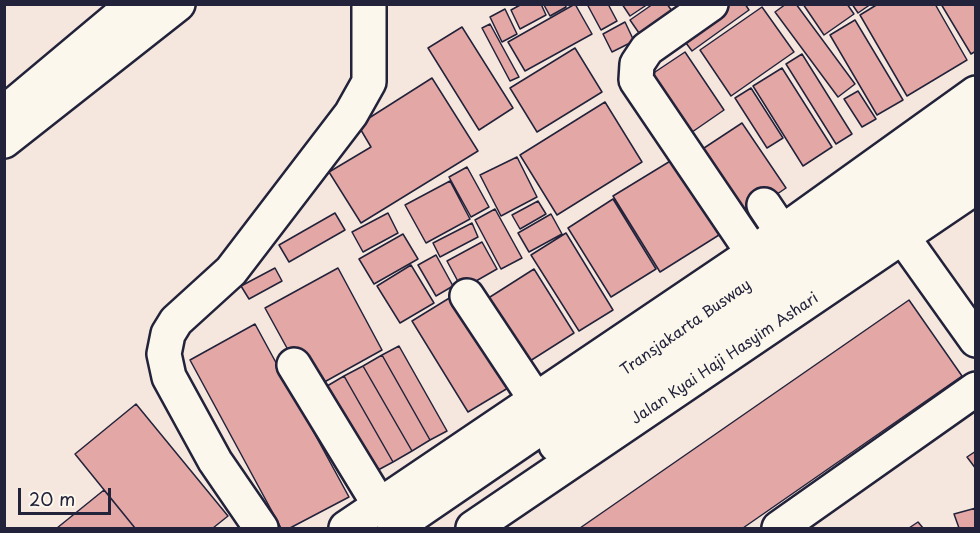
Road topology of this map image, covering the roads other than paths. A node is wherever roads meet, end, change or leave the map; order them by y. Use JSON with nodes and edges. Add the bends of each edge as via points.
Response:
{"nodes":[{"id":1,"x":134,"y":4,"type":"edge"},
{"id":2,"x":178,"y":4,"type":"edge"},
{"id":3,"x":369,"y":4,"type":"edge"},
{"id":4,"x":711,"y":4,"type":"edge"},
{"id":5,"x":975,"y":93,"type":"edge"},
{"id":6,"x":975,"y":123,"type":"edge"},
{"id":7,"x":7,"y":126,"type":"edge"},
{"id":8,"x":975,"y":153,"type":"edge"},
{"id":9,"x":975,"y":187,"type":"edge"},
{"id":10,"x":764,"y":205,"type":"dead end"},
{"id":11,"x":782,"y":232,"type":"junction"},
{"id":12,"x":904,"y":238,"type":"junction"},
{"id":13,"x":753,"y":253,"type":"junction"},
{"id":14,"x":467,"y":296,"type":"dead end"},
{"id":15,"x":975,"y":340,"type":"edge"},
{"id":16,"x":294,"y":365,"type":"dead end"},
{"id":17,"x":975,"y":389,"type":"edge"},
{"id":18,"x":536,"y":400,"type":"junction"},
{"id":19,"x":387,"y":517,"type":"edge"},
{"id":20,"x":255,"y":526,"type":"edge"},
{"id":21,"x":346,"y":528,"type":"edge"},
{"id":22,"x":431,"y":528,"type":"edge"},
{"id":23,"x":473,"y":528,"type":"edge"},
{"id":24,"x":779,"y":528,"type":"edge"}],
"edges":[{"from":1,"to":7,"type":"main road"},
{"from":2,"to":7,"type":"main road"},
{"from":3,"to":20,"type":"main road","via":[[369,82],[351,114],[231,271],[176,321],[168,334],[164,354],[169,377]]},
{"from":4,"to":13,"type":"main road","via":[[647,49],[637,64],[636,80]]},
{"from":5,"to":11,"type":"main road"},
{"from":6,"to":19,"type":"main road","name":"Transjakarta Busway","via":[[745,288]]},
{"from":8,"to":22,"type":"main road","name":"Transjakarta Busway","via":[[648,384]]},
{"from":9,"to":12,"type":"main road","name":"Jalan Kyai Haji Hasyim Ashari"},
{"from":10,"to":11,"type":"main road"},
{"from":11,"to":13,"type":"main road"},
{"from":12,"to":15,"type":"main road"},
{"from":12,"to":23,"type":"main road","name":"Jalan Kyai Haji Hasyim Ashari"},
{"from":13,"to":18,"type":"main road"},
{"from":14,"to":18,"type":"main road"},
{"from":16,"to":19,"type":"main road"},
{"from":17,"to":24,"type":"main road"},
{"from":18,"to":19,"type":"main road"},
{"from":19,"to":21,"type":"main road"}]}
